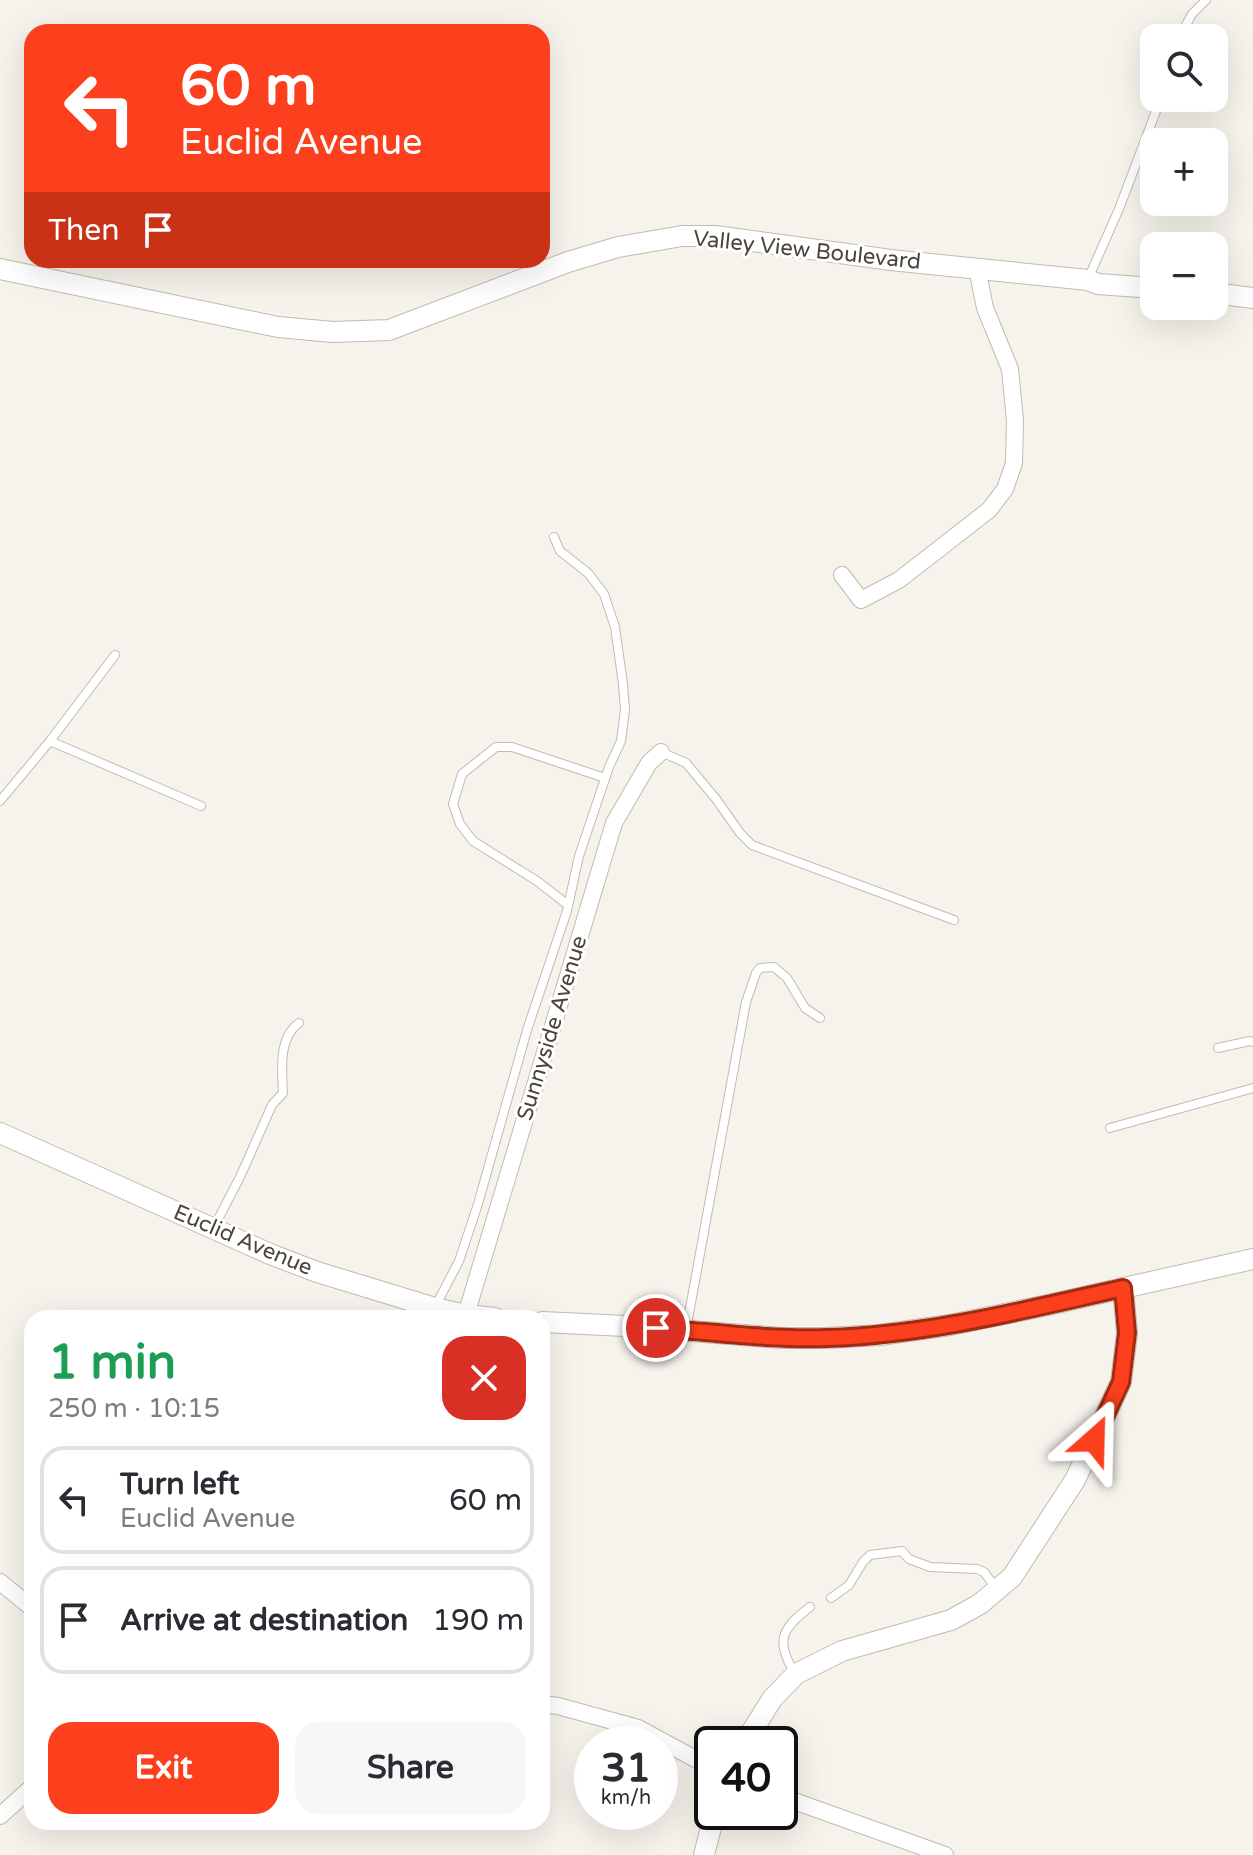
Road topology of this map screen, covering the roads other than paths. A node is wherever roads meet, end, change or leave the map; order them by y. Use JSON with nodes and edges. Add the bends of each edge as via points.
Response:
{"nodes":[{"id":1,"x":1206,"y":0,"type":"edge"},
{"id":2,"x":1187,"y":24,"type":"edge"},
{"id":3,"x":1156,"y":112,"type":"edge"},
{"id":4,"x":977,"y":268,"type":"junction"},
{"id":5,"x":0,"y":269,"type":"edge"},
{"id":6,"x":1088,"y":280,"type":"junction"},
{"id":7,"x":1140,"y":287,"type":"edge"},
{"id":8,"x":1228,"y":295,"type":"edge"},
{"id":9,"x":1253,"y":298,"type":"edge"},
{"id":10,"x":554,"y":537,"type":"dead end"},
{"id":11,"x":842,"y":575,"type":"dead end"},
{"id":12,"x":115,"y":655,"type":"dead end"},
{"id":13,"x":50,"y":741,"type":"junction"},
{"id":14,"x":661,"y":752,"type":"joint"},
{"id":15,"x":605,"y":778,"type":"junction"},
{"id":16,"x":0,"y":801,"type":"edge"},
{"id":17,"x":201,"y":806,"type":"dead end"},
{"id":18,"x":568,"y":905,"type":"junction"},
{"id":19,"x":954,"y":920,"type":"dead end"},
{"id":20,"x":820,"y":1018,"type":"dead end"},
{"id":21,"x":299,"y":1023,"type":"dead end"},
{"id":22,"x":1253,"y":1042,"type":"edge"},
{"id":23,"x":1218,"y":1048,"type":"dead end"},
{"id":24,"x":1253,"y":1088,"type":"edge"},
{"id":25,"x":1110,"y":1128,"type":"dead end"},
{"id":26,"x":0,"y":1133,"type":"edge"},
{"id":27,"x":214,"y":1228,"type":"junction"},
{"id":28,"x":1253,"y":1259,"type":"edge"},
{"id":29,"x":1123,"y":1288,"type":"junction"},
{"id":30,"x":435,"y":1308,"type":"junction"},
{"id":31,"x":444,"y":1310,"type":"edge"},
{"id":32,"x":468,"y":1310,"type":"edge"},
{"id":33,"x":550,"y":1322,"type":"edge"},
{"id":34,"x":686,"y":1330,"type":"junction"},
{"id":35,"x":0,"y":1582,"type":"edge"},
{"id":36,"x":998,"y":1589,"type":"junction"},
{"id":37,"x":831,"y":1598,"type":"dead end"},
{"id":38,"x":24,"y":1602,"type":"edge"},
{"id":39,"x":810,"y":1607,"type":"dead end"},
{"id":40,"x":796,"y":1674,"type":"junction"},
{"id":41,"x":550,"y":1705,"type":"edge"},
{"id":42,"x":755,"y":1726,"type":"edge"},
{"id":43,"x":694,"y":1758,"type":"edge"},
{"id":44,"x":24,"y":1794,"type":"edge"},
{"id":45,"x":798,"y":1802,"type":"edge"},
{"id":46,"x":0,"y":1816,"type":"edge"},
{"id":47,"x":710,"y":1830,"type":"edge"},
{"id":48,"x":704,"y":1855,"type":"edge"},
{"id":49,"x":945,"y":1855,"type":"edge"}],
"edges":[{"from":1,"to":2,"type":"lane"},
{"from":3,"to":6,"type":"lane"},
{"from":4,"to":5,"type":"street","name":"Valley View Boulevard","via":[[682,236],[568,262],[389,330],[333,332],[278,327]]},
{"from":4,"to":6,"type":"street","name":"Valley View Boulevard"},
{"from":4,"to":11,"type":"street","via":[[985,308],[1011,377],[1014,463],[1005,489],[989,510],[899,580],[861,600]]},
{"from":6,"to":7,"type":"street","name":"Valley View Boulevard"},
{"from":8,"to":9,"type":"street"},
{"from":10,"to":15,"type":"lane","via":[[560,551],[604,594],[615,627],[625,710],[621,741]]},
{"from":12,"to":13,"type":"lane"},
{"from":13,"to":16,"type":"lane"},
{"from":13,"to":17,"type":"lane"},
{"from":14,"to":19,"type":"lane","via":[[686,763],[752,845]]},
{"from":14,"to":32,"type":"street","name":"Sunnyside Avenue","via":[[614,823]]},
{"from":15,"to":18,"type":"lane"},
{"from":15,"to":18,"type":"lane","via":[[512,747],[496,747],[462,774],[453,804],[473,841]]},
{"from":18,"to":30,"type":"lane","via":[[478,1204],[459,1261]]},
{"from":20,"to":34,"type":"lane","via":[[805,1008],[780,970],[767,966],[756,973],[746,1002]]},
{"from":21,"to":27,"type":"lane","via":[[288,1035],[282,1057],[283,1093],[272,1105]]},
{"from":22,"to":23,"type":"lane"},
{"from":24,"to":25,"type":"lane"},
{"from":26,"to":27,"type":"street","name":"Euclid Avenue"},
{"from":27,"to":30,"type":"street","name":"Euclid Avenue","via":[[317,1272]]},
{"from":28,"to":29,"type":"street"},
{"from":29,"to":34,"type":"street","via":[[880,1335],[782,1338]]},
{"from":29,"to":36,"type":"street","via":[[1127,1333],[1121,1382],[1075,1480],[1012,1577]]},
{"from":30,"to":31,"type":"street","name":"Euclid Avenue"},
{"from":33,"to":34,"type":"street"},
{"from":35,"to":38,"type":"street"},
{"from":36,"to":37,"type":"lane","via":[[977,1569],[930,1567],[902,1551],[870,1555],[849,1585]]},
{"from":36,"to":40,"type":"street","via":[[951,1620],[842,1651]]},
{"from":39,"to":40,"type":"lane","via":[[792,1623],[782,1644]]},
{"from":40,"to":42,"type":"street"},
{"from":41,"to":43,"type":"street","via":[[638,1728]]},
{"from":44,"to":46,"type":"street"},
{"from":45,"to":49,"type":"street"},
{"from":47,"to":48,"type":"street"}]}
